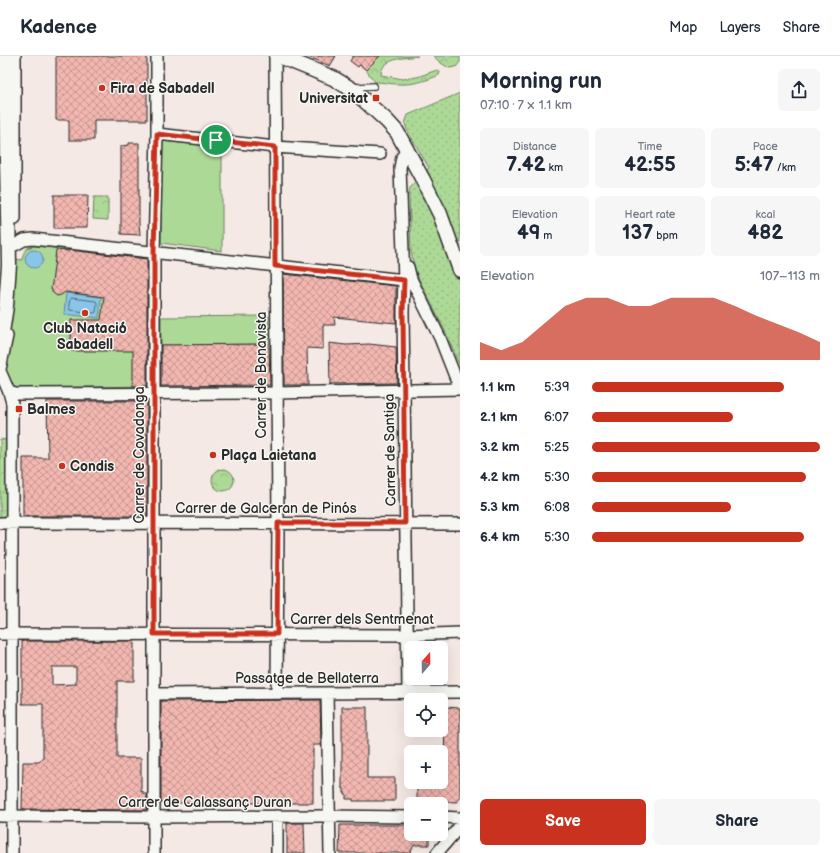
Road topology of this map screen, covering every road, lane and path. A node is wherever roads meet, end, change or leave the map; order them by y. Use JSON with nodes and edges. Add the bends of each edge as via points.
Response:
{"nodes":[{"id":1,"x":5,"y":56,"type":"edge"},
{"id":2,"x":15,"y":56,"type":"edge"},
{"id":3,"x":157,"y":56,"type":"edge"},
{"id":4,"x":275,"y":56,"type":"edge"},
{"id":5,"x":279,"y":56,"type":"edge"},
{"id":6,"x":374,"y":86,"type":"dead end"},
{"id":7,"x":353,"y":90,"type":"junction"},
{"id":8,"x":157,"y":134,"type":"junction"},
{"id":9,"x":275,"y":147,"type":"junction"},
{"id":10,"x":408,"y":151,"type":"junction"},
{"id":11,"x":380,"y":154,"type":"dead end"},
{"id":12,"x":0,"y":198,"type":"edge"},
{"id":13,"x":402,"y":232,"type":"junction"},
{"id":14,"x":13,"y":241,"type":"junction"},
{"id":15,"x":154,"y":252,"type":"junction"},
{"id":16,"x":275,"y":266,"type":"junction"},
{"id":17,"x":460,"y":270,"type":"edge"},
{"id":18,"x":404,"y":280,"type":"junction"},
{"id":19,"x":6,"y":284,"type":"edge"},
{"id":20,"x":0,"y":298,"type":"edge"},
{"id":21,"x":404,"y":302,"type":"junction"},
{"id":22,"x":423,"y":304,"type":"junction"},
{"id":23,"x":0,"y":346,"type":"edge"},
{"id":24,"x":0,"y":370,"type":"edge"},
{"id":25,"x":460,"y":389,"type":"edge"},
{"id":26,"x":404,"y":390,"type":"junction"},
{"id":27,"x":9,"y":392,"type":"junction"},
{"id":28,"x":154,"y":393,"type":"junction"},
{"id":29,"x":276,"y":393,"type":"junction"},
{"id":30,"x":0,"y":522,"type":"edge"},
{"id":31,"x":13,"y":522,"type":"junction"},
{"id":32,"x":154,"y":523,"type":"junction"},
{"id":33,"x":278,"y":523,"type":"junction"},
{"id":34,"x":405,"y":523,"type":"junction"},
{"id":35,"x":460,"y":524,"type":"edge"},
{"id":36,"x":460,"y":633,"type":"edge"},
{"id":37,"x":0,"y":634,"type":"edge"},
{"id":38,"x":12,"y":634,"type":"junction"},
{"id":39,"x":154,"y":634,"type":"junction"},
{"id":40,"x":277,"y":634,"type":"junction"},
{"id":41,"x":407,"y":634,"type":"junction"},
{"id":42,"x":460,"y":692,"type":"edge"},
{"id":43,"x":277,"y":693,"type":"junction"},
{"id":44,"x":327,"y":693,"type":"junction"},
{"id":45,"x":404,"y":693,"type":"edge"},
{"id":46,"x":408,"y":693,"type":"joint"},
{"id":47,"x":154,"y":694,"type":"junction"},
{"id":48,"x":0,"y":816,"type":"edge"},
{"id":49,"x":13,"y":816,"type":"junction"},
{"id":50,"x":277,"y":816,"type":"junction"},
{"id":51,"x":330,"y":816,"type":"junction"},
{"id":52,"x":154,"y":817,"type":"junction"},
{"id":53,"x":404,"y":817,"type":"edge"},
{"id":54,"x":448,"y":818,"type":"edge"},
{"id":55,"x":460,"y":818,"type":"edge"},
{"id":56,"x":460,"y":826,"type":"edge"},
{"id":57,"x":12,"y":853,"type":"edge"},
{"id":58,"x":154,"y":853,"type":"edge"},
{"id":59,"x":277,"y":853,"type":"edge"},
{"id":60,"x":330,"y":853,"type":"edge"},
{"id":61,"x":437,"y":853,"type":"edge"}],
"edges":[{"from":1,"to":14,"type":"street"},
{"from":2,"to":14,"type":"street"},
{"from":3,"to":8,"type":"street","name":"Carrer de Covadonga"},
{"from":4,"to":9,"type":"street","name":"Carrer de Bonavista"},
{"from":5,"to":7,"type":"street","via":[[333,78]]},
{"from":6,"to":7,"type":"lane","via":[[356,87]]},
{"from":7,"to":10,"type":"street","via":[[397,132]]},
{"from":8,"to":9,"type":"street"},
{"from":8,"to":15,"type":"street","name":"Carrer de Covadonga"},
{"from":9,"to":11,"type":"street"},
{"from":9,"to":16,"type":"street","name":"Carrer de Bonavista"},
{"from":10,"to":13,"type":"street","name":"Carrer de Santiga","via":[[402,157],[400,168]]},
{"from":10,"to":17,"type":"street","via":[[440,214]]},
{"from":12,"to":19,"type":"street","via":[[2,261]]},
{"from":13,"to":18,"type":"street","name":"Carrer de Santiga"},
{"from":13,"to":22,"type":"street","via":[[411,278]]},
{"from":14,"to":15,"type":"street","via":[[33,239]]},
{"from":14,"to":19,"type":"street"},
{"from":15,"to":16,"type":"street"},
{"from":15,"to":28,"type":"street","name":"Carrer de Covadonga"},
{"from":16,"to":18,"type":"street"},
{"from":16,"to":29,"type":"street","name":"Carrer de Bonavista"},
{"from":18,"to":21,"type":"street","name":"Carrer de Santiga"},
{"from":19,"to":20,"type":"street"},
{"from":19,"to":23,"type":"street","via":[[6,306]]},
{"from":19,"to":24,"type":"street","via":[[9,324]]},
{"from":21,"to":22,"type":"street","via":[[414,300]]},
{"from":21,"to":26,"type":"street","name":"Carrer de Santiga"},
{"from":22,"to":25,"type":"street"},
{"from":24,"to":27,"type":"street"},
{"from":25,"to":26,"type":"street"},
{"from":26,"to":29,"type":"street"},
{"from":26,"to":34,"type":"street","name":"Carrer de Santiga"},
{"from":27,"to":28,"type":"street"},
{"from":27,"to":31,"type":"street","via":[[12,403]]},
{"from":28,"to":29,"type":"street"},
{"from":28,"to":32,"type":"street","name":"Carrer de Covadonga"},
{"from":29,"to":33,"type":"street","name":"Carrer de Bonavista"},
{"from":30,"to":31,"type":"street","name":"Carrer de Galceran de Pinós"},
{"from":31,"to":32,"type":"street","name":"Carrer de Galceran de Pinós"},
{"from":31,"to":38,"type":"street"},
{"from":32,"to":33,"type":"street","name":"Carrer de Galceran de Pinós"},
{"from":32,"to":39,"type":"street","name":"Carrer de Covadonga"},
{"from":33,"to":34,"type":"street","name":"Carrer de Galceran de Pinós"},
{"from":33,"to":40,"type":"street","name":"Carrer de Bonavista"},
{"from":34,"to":35,"type":"street","name":"Carrer de Galceran de Pinós"},
{"from":34,"to":41,"type":"street","name":"Carrer de Santiga"},
{"from":36,"to":41,"type":"street","name":"Carrer dels Sentmenat"},
{"from":37,"to":38,"type":"street","name":"Carrer dels Sentmenat"},
{"from":38,"to":39,"type":"street","name":"Carrer dels Sentmenat"},
{"from":38,"to":49,"type":"street"},
{"from":39,"to":40,"type":"street","name":"Carrer dels Sentmenat"},
{"from":39,"to":47,"type":"street","name":"Carrer de Covadonga"},
{"from":40,"to":41,"type":"street","name":"Carrer dels Sentmenat"},
{"from":40,"to":43,"type":"street","name":"Carrer de Bonavista"},
{"from":41,"to":46,"type":"street","name":"Carrer de Santiga"},
{"from":42,"to":46,"type":"street","name":"Passatge de Bellaterra"},
{"from":43,"to":44,"type":"street","name":"Passatge de Bellaterra"},
{"from":43,"to":47,"type":"street","name":"Passatge de Bellaterra"},
{"from":44,"to":45,"type":"street","name":"Passatge de Bellaterra"},
{"from":44,"to":51,"type":"street"},
{"from":47,"to":52,"type":"street","name":"Carrer de Covadonga"},
{"from":48,"to":49,"type":"street","name":"Carrer de Calassanç Duran"},
{"from":49,"to":52,"type":"street","name":"Carrer de Calassanç Duran"},
{"from":49,"to":57,"type":"street"},
{"from":50,"to":51,"type":"street","name":"Carrer de Calassanç Duran"},
{"from":50,"to":52,"type":"street","name":"Carrer de Calassanç Duran"},
{"from":50,"to":59,"type":"street"},
{"from":51,"to":53,"type":"street","name":"Carrer de Calassanç Duran"},
{"from":51,"to":60,"type":"street"},
{"from":52,"to":58,"type":"street","name":"Carrer de Covadonga"},
{"from":54,"to":55,"type":"street"},
{"from":56,"to":61,"type":"street"}]}
